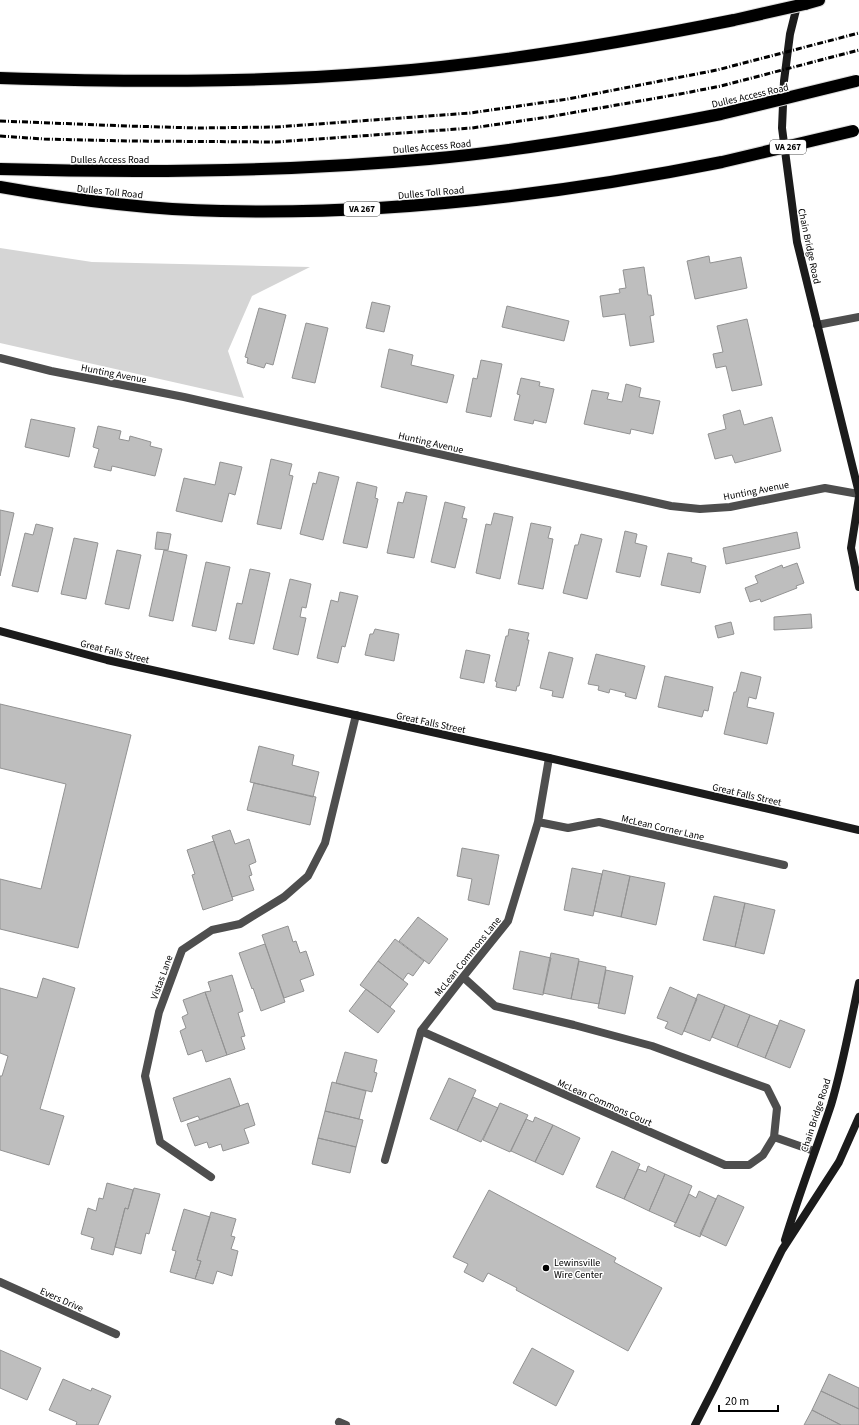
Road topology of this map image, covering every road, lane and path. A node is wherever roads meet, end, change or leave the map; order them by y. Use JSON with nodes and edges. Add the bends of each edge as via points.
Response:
{"nodes":[{"id":1,"x":819,"y":0,"type":"edge"},
{"id":2,"x":806,"y":1,"type":"edge"},
{"id":3,"x":0,"y":78,"type":"edge"},
{"id":4,"x":857,"y":81,"type":"edge"},
{"id":5,"x":856,"y":130,"type":"edge"},
{"id":6,"x":0,"y":169,"type":"edge"},
{"id":7,"x":0,"y":187,"type":"edge"},
{"id":8,"x":859,"y":317,"type":"edge"},
{"id":9,"x":817,"y":325,"type":"junction"},
{"id":10,"x":0,"y":358,"type":"edge"},
{"id":11,"x":859,"y":495,"type":"edge"},
{"id":12,"x":859,"y":587,"type":"edge"},
{"id":13,"x":0,"y":631,"type":"edge"},
{"id":14,"x":356,"y":715,"type":"junction"},
{"id":15,"x":550,"y":758,"type":"junction"},
{"id":16,"x":538,"y":822,"type":"junction"},
{"id":17,"x":859,"y":830,"type":"edge"},
{"id":18,"x":784,"y":865,"type":"dead end"},
{"id":19,"x":462,"y":977,"type":"junction"},
{"id":20,"x":859,"y":984,"type":"edge"},
{"id":21,"x":421,"y":1031,"type":"junction"},
{"id":22,"x":859,"y":1117,"type":"edge"},
{"id":23,"x":774,"y":1137,"type":"junction"},
{"id":24,"x":814,"y":1151,"type":"junction"},
{"id":25,"x":385,"y":1160,"type":"dead end"},
{"id":26,"x":211,"y":1177,"type":"dead end"},
{"id":27,"x":782,"y":1250,"type":"junction"},
{"id":28,"x":0,"y":1282,"type":"edge"},
{"id":29,"x":116,"y":1334,"type":"dead end"},
{"id":30,"x":695,"y":1425,"type":"edge"}],
"edges":[{"from":1,"to":2,"type":"highway"},
{"from":2,"to":3,"type":"highway","bridge":true,"via":[[734,20],[642,38],[546,54],[375,73],[201,82]]},
{"from":2,"to":9,"type":"main road","name":"Chain Bridge Road","via":[[790,34],[782,128],[797,242]]},
{"from":4,"to":6,"type":"highway","name":"Dulles Access Road","bridge":true,"via":[[720,114],[626,133],[521,149],[430,159],[261,170]]},
{"from":5,"to":7,"type":"highway","name":"Dulles Toll Road","number":"VA 267","bridge":true,"via":[[722,162],[629,179],[525,195],[326,212],[220,212],[118,205]]},
{"from":8,"to":9,"type":"street"},
{"from":9,"to":11,"type":"main road","name":"Chain Bridge Road"},
{"from":10,"to":11,"type":"street","name":"Hunting Avenue","via":[[670,506],[700,509],[730,507],[825,488]]},
{"from":11,"to":12,"type":"main road","name":"Chain Bridge Road","via":[[851,548]]},
{"from":13,"to":14,"type":"main road","name":"Great Falls Street","via":[[107,660]]},
{"from":14,"to":15,"type":"main road","name":"Great Falls Street"},
{"from":14,"to":26,"type":"street","name":"Vistas Lane","via":[[325,843],[308,876],[284,897],[240,924],[212,930],[182,950],[159,1012],[145,1076],[160,1142]]},
{"from":15,"to":16,"type":"street","name":"McLean Commons Lane"},
{"from":15,"to":17,"type":"main road","name":"Great Falls Street"},
{"from":16,"to":18,"type":"street","name":"McLean Corner Lane","via":[[568,828],[599,822]]},
{"from":16,"to":19,"type":"street","name":"McLean Commons Lane","via":[[508,921]]},
{"from":19,"to":21,"type":"street","name":"McLean Commons Lane"},
{"from":19,"to":23,"type":"street","name":"McLean Commons Court","via":[[495,1006],[652,1046],[767,1088],[777,1108]]},
{"from":20,"to":24,"type":"main road","name":"Chain Bridge Road","via":[[831,1104]]},
{"from":21,"to":23,"type":"street","name":"McLean Commons Court","via":[[725,1165],[749,1165],[763,1155]]},
{"from":21,"to":25,"type":"street","name":"McLean Commons Lane"},
{"from":22,"to":27,"type":"main road","name":"Chain Bridge Road","via":[[839,1162]]},
{"from":23,"to":24,"type":"street"},
{"from":24,"to":27,"type":"main road","name":"Chain Bridge Road"},
{"from":27,"to":30,"type":"main road","name":"Chain Bridge Road"},
{"from":28,"to":29,"type":"street","name":"Evers Drive"}]}
